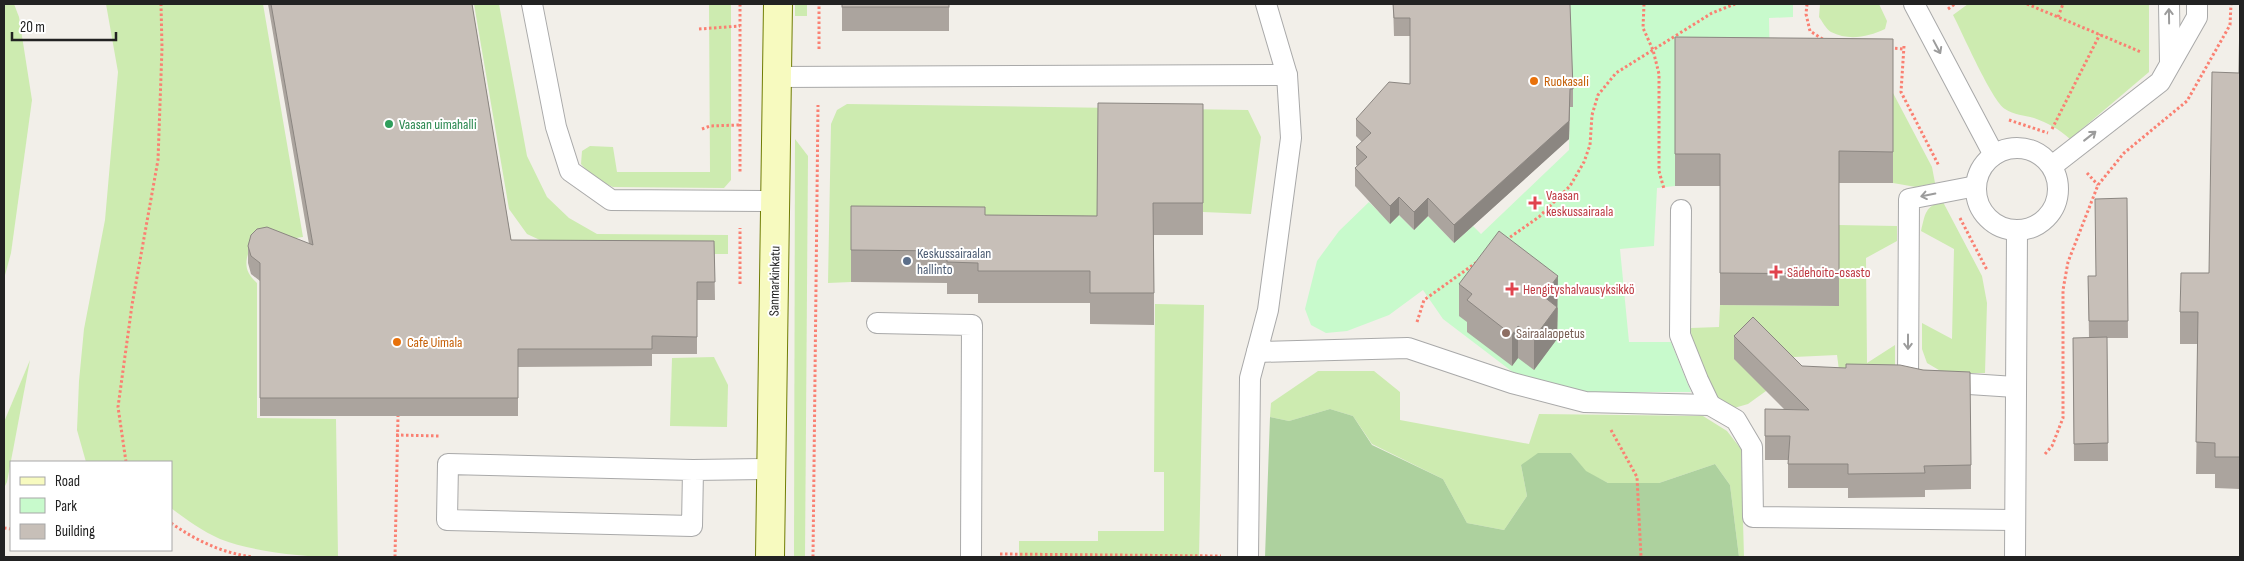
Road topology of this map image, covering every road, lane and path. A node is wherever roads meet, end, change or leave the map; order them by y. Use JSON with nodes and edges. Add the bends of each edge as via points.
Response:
{"nodes":[{"id":1,"x":161,"y":4,"type":"edge"},
{"id":2,"x":532,"y":4,"type":"edge"},
{"id":3,"x":778,"y":4,"type":"edge"},
{"id":4,"x":819,"y":4,"type":"edge"},
{"id":5,"x":1266,"y":4,"type":"edge"},
{"id":6,"x":1644,"y":4,"type":"edge"},
{"id":7,"x":1735,"y":4,"type":"edge"},
{"id":8,"x":1807,"y":4,"type":"edge"},
{"id":9,"x":1914,"y":4,"type":"edge"},
{"id":10,"x":2027,"y":4,"type":"edge"},
{"id":11,"x":2063,"y":4,"type":"edge"},
{"id":12,"x":2169,"y":4,"type":"edge"},
{"id":13,"x":2197,"y":4,"type":"edge"},
{"id":14,"x":2058,"y":17,"type":"junction"},
{"id":15,"x":740,"y":26,"type":"dead end"},
{"id":16,"x":699,"y":28,"type":"dead end"},
{"id":17,"x":2100,"y":34,"type":"junction"},
{"id":18,"x":1904,"y":39,"type":"dead end"},
{"id":19,"x":1825,"y":41,"type":"edge"},
{"id":20,"x":1887,"y":48,"type":"edge"},
{"id":21,"x":1904,"y":49,"type":"junction"},
{"id":22,"x":1653,"y":50,"type":"junction"},
{"id":23,"x":2170,"y":64,"type":"junction"},
{"id":24,"x":1287,"y":75,"type":"junction"},
{"id":25,"x":818,"y":76,"type":"junction"},
{"id":26,"x":776,"y":77,"type":"junction"},
{"id":27,"x":2202,"y":78,"type":"dead end"},
{"id":28,"x":740,"y":125,"type":"dead end"},
{"id":29,"x":702,"y":129,"type":"dead end"},
{"id":30,"x":2050,"y":134,"type":"dead end"},
{"id":31,"x":1994,"y":155,"type":"junction"},
{"id":32,"x":2052,"y":166,"type":"junction"},
{"id":33,"x":1976,"y":186,"type":"junction"},
{"id":34,"x":2098,"y":186,"type":"dead end"},
{"id":35,"x":1948,"y":191,"type":"junction"},
{"id":36,"x":775,"y":201,"type":"junction"},
{"id":37,"x":1681,"y":210,"type":"joint"},
{"id":38,"x":2017,"y":231,"type":"junction"},
{"id":39,"x":1501,"y":244,"type":"edge"},
{"id":40,"x":1478,"y":261,"type":"edge"},
{"id":41,"x":1988,"y":273,"type":"dead end"},
{"id":42,"x":877,"y":322,"type":"dead end"},
{"id":43,"x":1408,"y":348,"type":"junction"},
{"id":44,"x":1257,"y":352,"type":"junction"},
{"id":45,"x":2015,"y":387,"type":"junction"},
{"id":46,"x":1585,"y":402,"type":"junction"},
{"id":47,"x":1710,"y":405,"type":"junction"},
{"id":48,"x":398,"y":416,"type":"dead end"},
{"id":49,"x":2042,"y":459,"type":"dead end"},
{"id":50,"x":126,"y":461,"type":"edge"},
{"id":51,"x":771,"y":469,"type":"junction"},
{"id":52,"x":694,"y":470,"type":"junction"},
{"id":53,"x":2014,"y":520,"type":"junction"},
{"id":54,"x":172,"y":524,"type":"edge"},
{"id":55,"x":972,"y":555,"type":"edge"},
{"id":56,"x":1248,"y":556,"type":"edge"},
{"id":57,"x":253,"y":557,"type":"edge"},
{"id":58,"x":395,"y":557,"type":"edge"},
{"id":59,"x":770,"y":557,"type":"edge"},
{"id":60,"x":813,"y":557,"type":"edge"},
{"id":61,"x":1641,"y":557,"type":"edge"},
{"id":62,"x":2015,"y":557,"type":"edge"}],
"edges":[{"from":1,"to":50,"type":"path","via":[[158,160],[118,406]]},
{"from":2,"to":36,"type":"lane","via":[[556,127],[570,170],[611,200]]},
{"from":3,"to":26,"type":"street","name":"Sanmarkinkatu"},
{"from":4,"to":25,"type":"path"},
{"from":5,"to":24,"type":"lane"},
{"from":6,"to":22,"type":"path","via":[[1643,28]]},
{"from":7,"to":22,"type":"path","via":[[1712,13]]},
{"from":8,"to":19,"type":"path","via":[[1810,30]]},
{"from":9,"to":31,"type":"lane","one_way":true},
{"from":10,"to":14,"type":"path"},
{"from":11,"to":14,"type":"path"},
{"from":23,"to":12,"type":"lane","one_way":true},
{"from":13,"to":23,"type":"lane","via":[[2197,17]]},
{"from":14,"to":17,"type":"path"},
{"from":15,"to":16,"type":"path"},
{"from":17,"to":23,"type":"path"},
{"from":17,"to":30,"type":"path"},
{"from":18,"to":21,"type":"path"},
{"from":20,"to":21,"type":"path"},
{"from":21,"to":35,"type":"path","via":[[1901,92],[1939,166]]},
{"from":22,"to":37,"type":"path","via":[[1659,74],[1659,171],[1666,198]]},
{"from":22,"to":39,"type":"path","via":[[1616,73],[1598,95],[1592,115],[1590,145],[1570,186],[1539,217]]},
{"from":23,"to":27,"type":"path"},
{"from":32,"to":23,"type":"lane","one_way":true,"via":[[2160,82]]},
{"from":24,"to":25,"type":"lane"},
{"from":24,"to":44,"type":"lane","via":[[1292,138],[1268,310]]},
{"from":25,"to":26,"type":"lane"},
{"from":25,"to":60,"type":"path"},
{"from":26,"to":36,"type":"street","name":"Sanmarkinkatu"},
{"from":28,"to":29,"type":"path"},
{"from":31,"to":32,"type":"lane","via":[[2009,149],[2025,149],[2040,155]]},
{"from":31,"to":33,"type":"lane","via":[[1982,168]]},
{"from":32,"to":38,"type":"lane","via":[[2059,187],[2054,209],[2039,225]]},
{"from":33,"to":35,"type":"lane"},
{"from":33,"to":38,"type":"lane","via":[[1980,208],[1996,226]]},
{"from":34,"to":49,"type":"path","via":[[2068,262],[2063,290],[2063,418],[2052,446]]},
{"from":35,"to":41,"type":"path"},
{"from":35,"to":45,"type":"lane","one_way":true,"via":[[1909,199],[1908,380]]},
{"from":36,"to":51,"type":"street","name":"Sanmarkinkatu"},
{"from":37,"to":47,"type":"lane","via":[[1680,335]]},
{"from":38,"to":45,"type":"lane"},
{"from":40,"to":43,"type":"path","via":[[1424,300]]},
{"from":42,"to":55,"type":"lane","via":[[972,325]]},
{"from":43,"to":44,"type":"lane"},
{"from":43,"to":46,"type":"lane","via":[[1512,383]]},
{"from":44,"to":56,"type":"lane","via":[[1250,378]]},
{"from":45,"to":53,"type":"lane"},
{"from":46,"to":47,"type":"lane"},
{"from":46,"to":61,"type":"path","via":[[1600,415],[1620,443],[1637,477]]},
{"from":47,"to":53,"type":"lane","via":[[1736,420],[1752,447],[1753,517]]},
{"from":48,"to":58,"type":"path"},
{"from":51,"to":52,"type":"lane"},
{"from":51,"to":59,"type":"street","name":"Sanmarkinkatu"},
{"from":52,"to":52,"type":"lane","via":[[448,464],[447,520],[692,526]]},
{"from":53,"to":62,"type":"lane"},
{"from":54,"to":57,"type":"path","via":[[217,549]]},
{"from":55,"to":56,"type":"path"}]}
